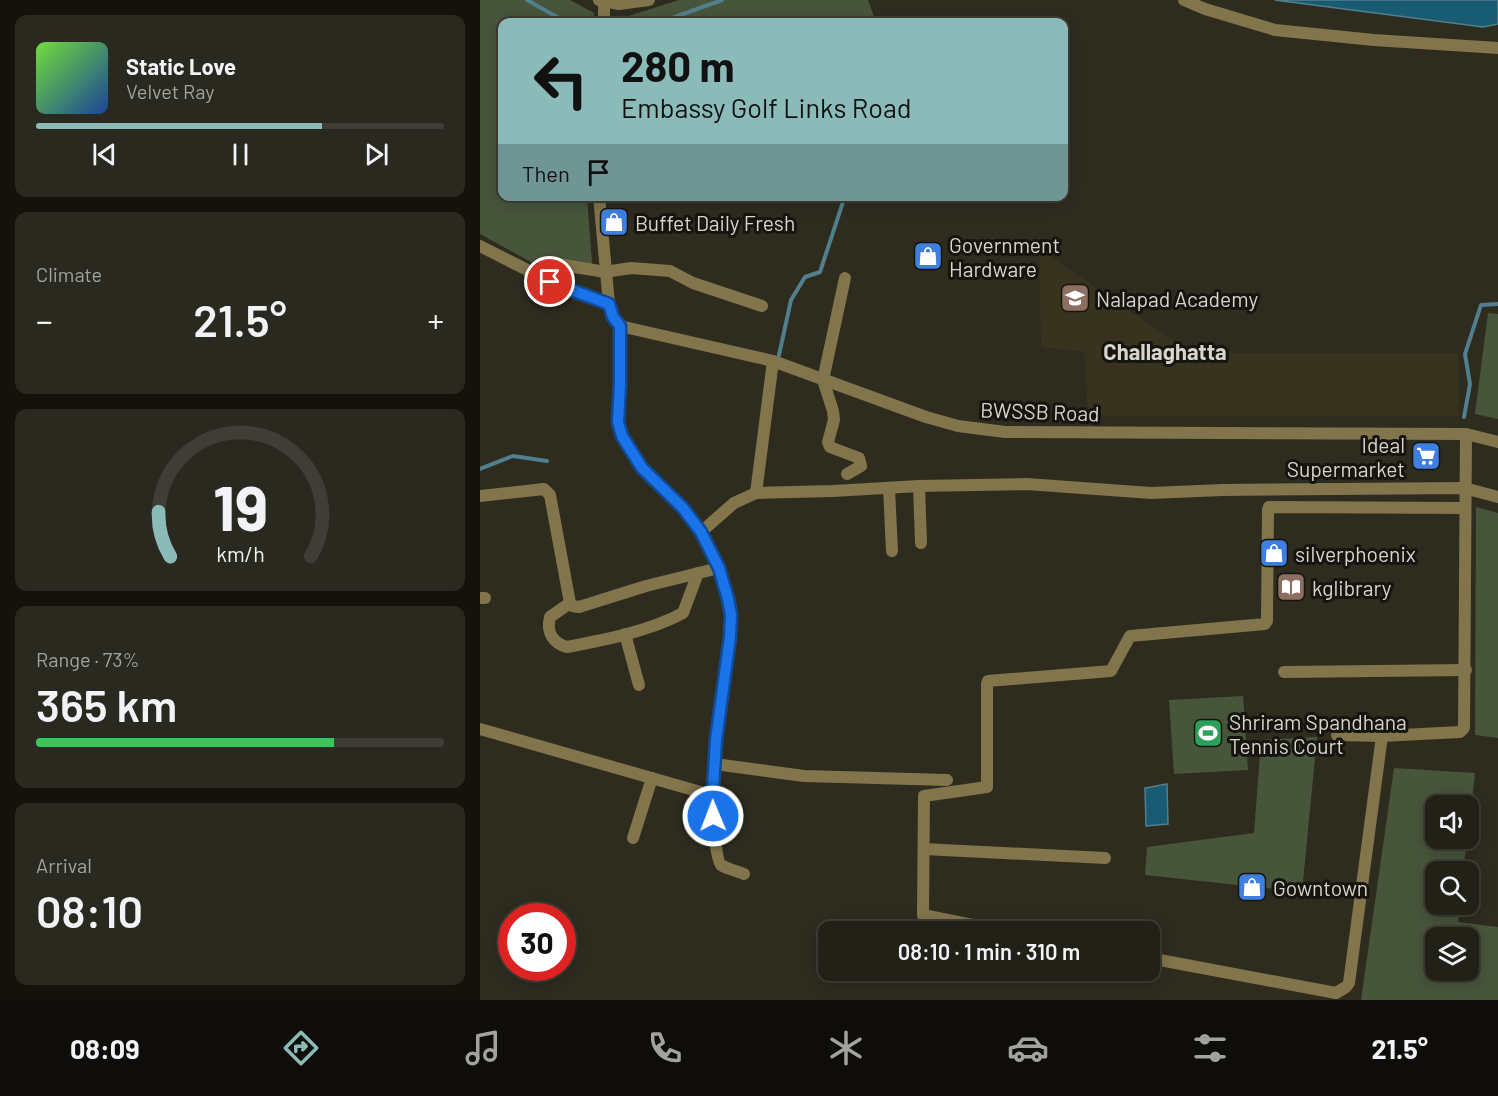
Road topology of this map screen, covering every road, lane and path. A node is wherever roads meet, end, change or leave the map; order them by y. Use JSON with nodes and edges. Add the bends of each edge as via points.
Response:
{"nodes":[{"id":1,"x":650,"y":0,"type":"edge"},
{"id":2,"x":1184,"y":0,"type":"edge"},
{"id":3,"x":601,"y":1,"type":"edge"},
{"id":4,"x":603,"y":18,"type":"edge"},
{"id":5,"x":1498,"y":48,"type":"edge"},
{"id":6,"x":599,"y":201,"type":"edge"},
{"id":7,"x":480,"y":246,"type":"edge"},
{"id":8,"x":558,"y":264,"type":"dead end"},
{"id":9,"x":605,"y":272,"type":"junction"},
{"id":10,"x":845,"y":278,"type":"dead end"},
{"id":11,"x":609,"y":304,"type":"junction"},
{"id":12,"x":762,"y":306,"type":"dead end"},
{"id":13,"x":620,"y":326,"type":"junction"},
{"id":14,"x":773,"y":361,"type":"junction"},
{"id":15,"x":823,"y":380,"type":"junction"},
{"id":16,"x":1466,"y":434,"type":"junction"},
{"id":17,"x":1498,"y":442,"type":"edge"},
{"id":18,"x":847,"y":474,"type":"dead end"},
{"id":19,"x":919,"y":486,"type":"junction"},
{"id":20,"x":889,"y":488,"type":"junction"},
{"id":21,"x":1464,"y":488,"type":"junction"},
{"id":22,"x":756,"y":493,"type":"junction"},
{"id":23,"x":480,"y":496,"type":"edge"},
{"id":24,"x":1498,"y":496,"type":"edge"},
{"id":25,"x":1464,"y":508,"type":"junction"},
{"id":26,"x":701,"y":532,"type":"junction"},
{"id":27,"x":921,"y":543,"type":"dead end"},
{"id":28,"x":892,"y":551,"type":"dead end"},
{"id":29,"x":719,"y":568,"type":"junction"},
{"id":30,"x":698,"y":573,"type":"junction"},
{"id":31,"x":570,"y":603,"type":"junction"},
{"id":32,"x":625,"y":634,"type":"junction"},
{"id":33,"x":1466,"y":669,"type":"junction"},
{"id":34,"x":1284,"y":672,"type":"dead end"},
{"id":35,"x":639,"y":685,"type":"dead end"},
{"id":36,"x":480,"y":729,"type":"edge"},
{"id":37,"x":1337,"y":735,"type":"dead end"},
{"id":38,"x":1382,"y":736,"type":"junction"},
{"id":39,"x":715,"y":764,"type":"junction"},
{"id":40,"x":652,"y":778,"type":"junction"},
{"id":41,"x":947,"y":780,"type":"dead end"},
{"id":42,"x":708,"y":793,"type":"junction"},
{"id":43,"x":633,"y":838,"type":"dead end"},
{"id":44,"x":924,"y":849,"type":"junction"},
{"id":45,"x":1105,"y":858,"type":"dead end"},
{"id":46,"x":744,"y":874,"type":"dead end"},
{"id":47,"x":953,"y":921,"type":"edge"},
{"id":48,"x":1160,"y":960,"type":"edge"}],
"edges":[{"from":1,"to":3,"type":"street","via":[[626,4]]},
{"from":2,"to":5,"type":"street","via":[[1275,30]]},
{"from":3,"to":4,"type":"street"},
{"from":6,"to":9,"type":"street"},
{"from":7,"to":11,"type":"street","via":[[567,290]]},
{"from":8,"to":9,"type":"street"},
{"from":9,"to":11,"type":"street"},
{"from":9,"to":12,"type":"street","via":[[631,268],[670,271],[693,284]]},
{"from":10,"to":15,"type":"street"},
{"from":11,"to":13,"type":"street"},
{"from":13,"to":14,"type":"street","name":"BWSSB Road"},
{"from":13,"to":26,"type":"street","via":[[618,422],[622,436],[642,468],[683,508]]},
{"from":14,"to":15,"type":"street","name":"BWSSB Road"},
{"from":14,"to":22,"type":"street"},
{"from":15,"to":16,"type":"street","name":"BWSSB Road","via":[[926,417],[1005,432]]},
{"from":15,"to":18,"type":"street","via":[[834,420],[830,447],[861,462],[861,466]]},
{"from":16,"to":17,"type":"street","name":"BWSSB Road"},
{"from":16,"to":21,"type":"street"},
{"from":19,"to":20,"type":"street"},
{"from":19,"to":21,"type":"street","via":[[1053,485],[1151,493]]},
{"from":19,"to":27,"type":"street"},
{"from":20,"to":22,"type":"street"},
{"from":20,"to":28,"type":"street"},
{"from":21,"to":24,"type":"street"},
{"from":21,"to":25,"type":"street"},
{"from":22,"to":26,"type":"street","via":[[734,503]]},
{"from":23,"to":31,"type":"street","via":[[544,489],[550,495]]},
{"from":25,"to":33,"type":"street"},
{"from":25,"to":44,"type":"street","via":[[1269,507],[1265,624],[1130,636],[1111,671],[988,681],[988,786],[925,795]]},
{"from":26,"to":29,"type":"street"},
{"from":29,"to":30,"type":"street"},
{"from":29,"to":39,"type":"street","via":[[731,615]]},
{"from":30,"to":31,"type":"street","via":[[579,607]]},
{"from":30,"to":32,"type":"street","via":[[684,612]]},
{"from":31,"to":32,"type":"street","via":[[550,617],[551,637],[559,645],[567,647]]},
{"from":32,"to":35,"type":"street"},
{"from":33,"to":34,"type":"street"},
{"from":33,"to":38,"type":"street","via":[[1462,731]]},
{"from":36,"to":40,"type":"street"},
{"from":37,"to":38,"type":"street"},
{"from":38,"to":48,"type":"street","via":[[1346,987],[1336,993]]},
{"from":39,"to":41,"type":"street","via":[[804,776]]},
{"from":39,"to":42,"type":"street","via":[[713,788]]},
{"from":40,"to":42,"type":"street"},
{"from":40,"to":43,"type":"street"},
{"from":42,"to":46,"type":"street","via":[[720,865]]},
{"from":44,"to":45,"type":"street"},
{"from":44,"to":47,"type":"street","via":[[923,915]]}]}
